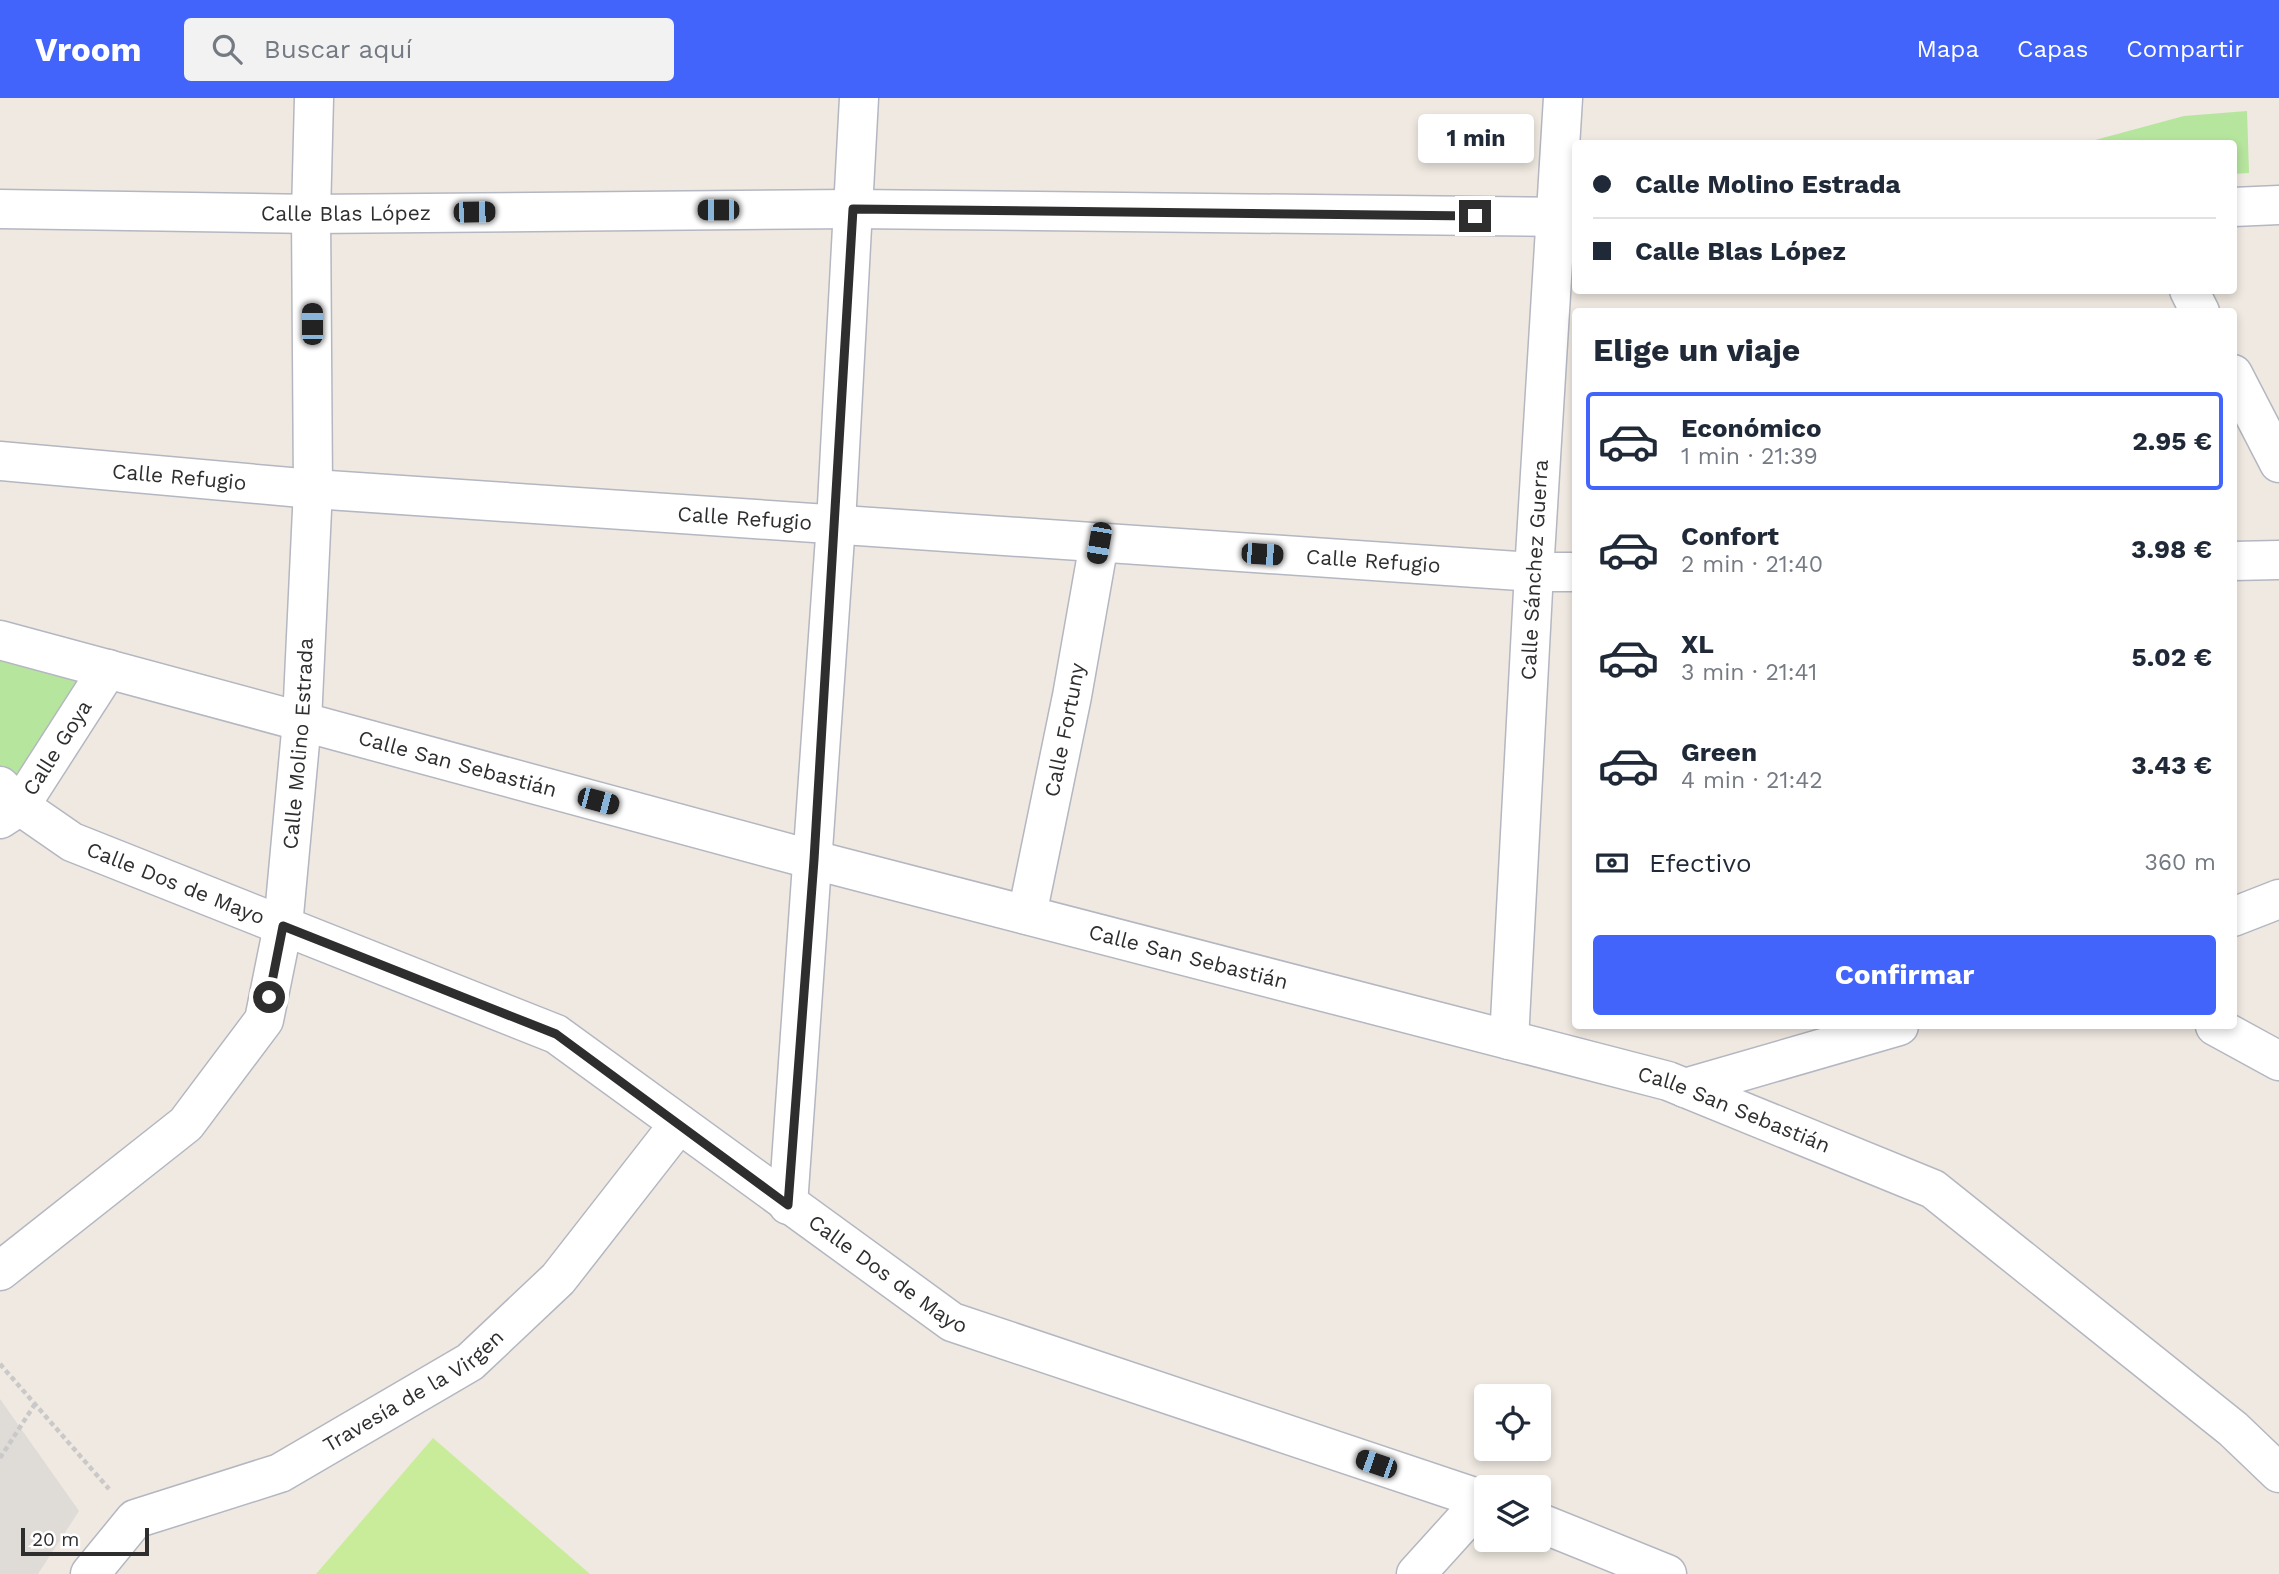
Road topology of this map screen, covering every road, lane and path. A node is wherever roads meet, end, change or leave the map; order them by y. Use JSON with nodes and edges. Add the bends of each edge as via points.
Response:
{"nodes":[{"id":1,"x":314,"y":98,"type":"edge"},
{"id":2,"x":859,"y":98,"type":"edge"},
{"id":3,"x":1563,"y":98,"type":"edge"},
{"id":4,"x":2279,"y":205,"type":"edge"},
{"id":5,"x":2237,"y":207,"type":"edge"},
{"id":6,"x":0,"y":209,"type":"edge"},
{"id":7,"x":853,"y":209,"type":"junction"},
{"id":8,"x":311,"y":214,"type":"junction"},
{"id":9,"x":1566,"y":217,"type":"edge"},
{"id":10,"x":2237,"y":382,"type":"edge"},
{"id":11,"x":0,"y":461,"type":"edge"},
{"id":12,"x":2279,"y":463,"type":"edge"},
{"id":13,"x":313,"y":489,"type":"junction"},
{"id":14,"x":836,"y":523,"type":"junction"},
{"id":15,"x":1099,"y":543,"type":"junction"},
{"id":16,"x":2279,"y":560,"type":"edge"},
{"id":17,"x":2237,"y":561,"type":"edge"},
{"id":18,"x":1534,"y":572,"type":"junction"},
{"id":19,"x":1572,"y":572,"type":"edge"},
{"id":20,"x":0,"y":640,"type":"edge"},
{"id":21,"x":108,"y":669,"type":"junction"},
{"id":22,"x":302,"y":721,"type":"junction"},
{"id":23,"x":7,"y":804,"type":"edge"},
{"id":24,"x":814,"y":860,"type":"junction"},
{"id":25,"x":2279,"y":899,"type":"edge"},
{"id":26,"x":1027,"y":915,"type":"junction"},
{"id":27,"x":2237,"y":915,"type":"edge"},
{"id":28,"x":283,"y":926,"type":"junction"},
{"id":29,"x":1889,"y":1029,"type":"edge"},
{"id":30,"x":2220,"y":1029,"type":"edge"},
{"id":31,"x":1509,"y":1040,"type":"junction"},
{"id":32,"x":2279,"y":1061,"type":"edge"},
{"id":33,"x":1685,"y":1088,"type":"junction"},
{"id":34,"x":679,"y":1124,"type":"junction"},
{"id":35,"x":788,"y":1205,"type":"junction"},
{"id":36,"x":0,"y":1271,"type":"edge"},
{"id":37,"x":0,"y":1364,"type":"edge"},
{"id":38,"x":34,"y":1404,"type":"junction"},
{"id":39,"x":0,"y":1458,"type":"edge"},
{"id":40,"x":2279,"y":1473,"type":"edge"},
{"id":41,"x":1474,"y":1497,"type":"edge"},
{"id":42,"x":1474,"y":1511,"type":"edge"},
{"id":43,"x":135,"y":1519,"type":"junction"},
{"id":44,"x":1551,"y":1527,"type":"edge"},
{"id":45,"x":90,"y":1574,"type":"edge"},
{"id":46,"x":1416,"y":1574,"type":"edge"},
{"id":47,"x":1667,"y":1574,"type":"edge"}],
"edges":[{"from":1,"to":8,"type":"street","name":"Calle Molino Estrada"},
{"from":2,"to":7,"type":"street"},
{"from":3,"to":9,"type":"street","name":"Calle Sánchez Guerra"},
{"from":4,"to":5,"type":"street"},
{"from":6,"to":8,"type":"street","name":"Calle Blas López"},
{"from":7,"to":8,"type":"street","name":"Calle Blas López"},
{"from":7,"to":9,"type":"street","name":"Calle Blas López"},
{"from":7,"to":14,"type":"street"},
{"from":8,"to":13,"type":"street","name":"Calle Molino Estrada"},
{"from":9,"to":18,"type":"street","name":"Calle Sánchez Guerra"},
{"from":10,"to":12,"type":"street"},
{"from":11,"to":13,"type":"street","name":"Calle Refugio"},
{"from":13,"to":14,"type":"street","name":"Calle Refugio"},
{"from":13,"to":22,"type":"street","name":"Calle Molino Estrada"},
{"from":14,"to":15,"type":"street","name":"Calle Refugio"},
{"from":14,"to":24,"type":"street"},
{"from":15,"to":18,"type":"street","name":"Calle Refugio"},
{"from":15,"to":26,"type":"street","name":"Calle Fortuny"},
{"from":16,"to":17,"type":"street"},
{"from":18,"to":19,"type":"street","name":"Calle Refugio"},
{"from":18,"to":31,"type":"street","name":"Calle Sánchez Guerra"},
{"from":20,"to":21,"type":"street","name":"Calle San Sebastián"},
{"from":21,"to":22,"type":"street","name":"Calle San Sebastián"},
{"from":21,"to":23,"type":"street","name":"Calle Goya"},
{"from":22,"to":24,"type":"street","name":"Calle San Sebastián"},
{"from":22,"to":28,"type":"street","name":"Calle Molino Estrada"},
{"from":23,"to":28,"type":"street","name":"Calle Dos de Mayo","via":[[72,842]]},
{"from":24,"to":26,"type":"street","name":"Calle San Sebastián"},
{"from":24,"to":35,"type":"street"},
{"from":25,"to":27,"type":"street"},
{"from":26,"to":31,"type":"street","name":"Calle San Sebastián"},
{"from":28,"to":34,"type":"street","name":"Calle Dos de Mayo","via":[[556,1034]]},
{"from":28,"to":36,"type":"street","name":"Calle Molino Estrada","via":[[264,1020],[186,1124]]},
{"from":29,"to":33,"type":"street"},
{"from":30,"to":32,"type":"street"},
{"from":31,"to":33,"type":"street","name":"Calle San Sebastián"},
{"from":33,"to":40,"type":"street","name":"Calle San Sebastián","via":[[1933,1189],[2233,1429]]},
{"from":34,"to":35,"type":"street","name":"Calle Dos de Mayo"},
{"from":34,"to":43,"type":"street","name":"Travesía de la Virgen","via":[[558,1279],[470,1362],[280,1472]]},
{"from":35,"to":41,"type":"street","name":"Calle Dos de Mayo","via":[[952,1322]]},
{"from":37,"to":38,"type":"path"},
{"from":38,"to":39,"type":"path"},
{"from":38,"to":43,"type":"path"},
{"from":42,"to":46,"type":"street"},
{"from":43,"to":45,"type":"street"},
{"from":44,"to":47,"type":"street"}]}
